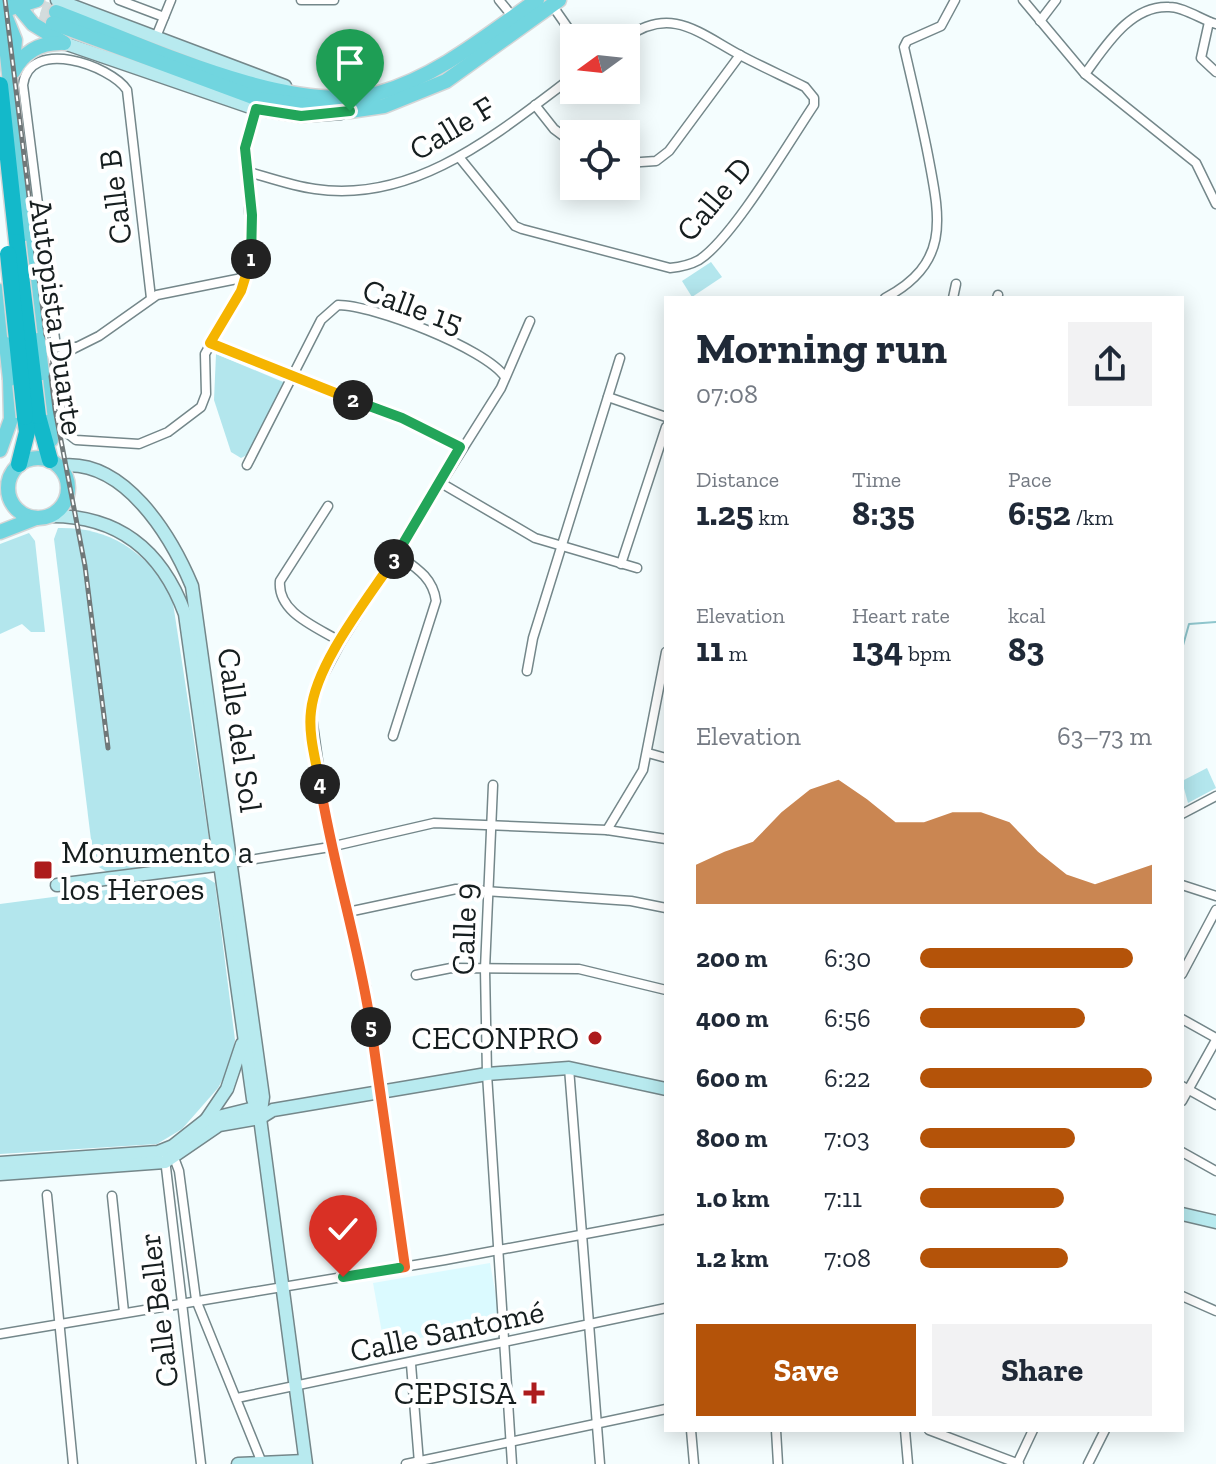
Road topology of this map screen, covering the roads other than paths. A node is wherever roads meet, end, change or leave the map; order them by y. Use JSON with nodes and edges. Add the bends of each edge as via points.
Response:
{"nodes":[{"id":1,"x":37,"y":0,"type":"edge"},
{"id":2,"x":119,"y":0,"type":"edge"},
{"id":3,"x":171,"y":0,"type":"edge"},
{"id":4,"x":301,"y":0,"type":"edge"},
{"id":5,"x":334,"y":0,"type":"edge"},
{"id":6,"x":499,"y":0,"type":"edge"},
{"id":7,"x":537,"y":0,"type":"edge"},
{"id":8,"x":955,"y":0,"type":"edge"},
{"id":9,"x":1023,"y":0,"type":"edge"},
{"id":10,"x":1056,"y":0,"type":"edge"},
{"id":11,"x":15,"y":2,"type":"edge"},
{"id":12,"x":555,"y":2,"type":"edge"},
{"id":13,"x":1171,"y":3,"type":"edge"},
{"id":14,"x":1,"y":9,"type":"edge"},
{"id":15,"x":55,"y":12,"type":"edge"},
{"id":16,"x":164,"y":17,"type":"junction"},
{"id":17,"x":513,"y":17,"type":"junction"},
{"id":18,"x":1040,"y":21,"type":"junction"},
{"id":19,"x":1212,"y":23,"type":"edge"},
{"id":20,"x":567,"y":24,"type":"edge"},
{"id":21,"x":640,"y":28,"type":"edge"},
{"id":22,"x":2,"y":31,"type":"edge"},
{"id":23,"x":156,"y":37,"type":"junction"},
{"id":24,"x":64,"y":43,"type":"junction"},
{"id":25,"x":740,"y":55,"type":"junction"},
{"id":26,"x":1216,"y":72,"type":"edge"},
{"id":27,"x":1085,"y":74,"type":"junction"},
{"id":28,"x":7,"y":84,"type":"edge"},
{"id":29,"x":560,"y":86,"type":"edge"},
{"id":30,"x":343,"y":97,"type":"junction"},
{"id":31,"x":535,"y":105,"type":"junction"},
{"id":32,"x":256,"y":109,"type":"junction"},
{"id":33,"x":350,"y":111,"type":"junction"},
{"id":34,"x":560,"y":134,"type":"edge"},
{"id":35,"x":31,"y":148,"type":"junction"},
{"id":36,"x":15,"y":150,"type":"junction"},
{"id":37,"x":459,"y":157,"type":"junction"},
{"id":38,"x":640,"y":162,"type":"edge"},
{"id":39,"x":249,"y":172,"type":"junction"},
{"id":40,"x":0,"y":185,"type":"edge"},
{"id":41,"x":1216,"y":204,"type":"edge"},
{"id":42,"x":247,"y":277,"type":"junction"},
{"id":43,"x":956,"y":284,"type":"dead end"},
{"id":44,"x":0,"y":291,"type":"edge"},
{"id":45,"x":889,"y":296,"type":"edge"},
{"id":46,"x":953,"y":296,"type":"edge"},
{"id":47,"x":151,"y":298,"type":"junction"},
{"id":48,"x":530,"y":321,"type":"dead end"},
{"id":49,"x":210,"y":343,"type":"junction"},
{"id":50,"x":47,"y":345,"type":"junction"},
{"id":51,"x":76,"y":347,"type":"junction"},
{"id":52,"x":620,"y":358,"type":"dead end"},
{"id":53,"x":49,"y":364,"type":"junction"},
{"id":54,"x":4,"y":374,"type":"edge"},
{"id":55,"x":505,"y":377,"type":"junction"},
{"id":56,"x":294,"y":378,"type":"junction"},
{"id":57,"x":608,"y":397,"type":"junction"},
{"id":58,"x":664,"y":416,"type":"edge"},
{"id":59,"x":25,"y":417,"type":"junction"},
{"id":60,"x":664,"y":433,"type":"edge"},
{"id":61,"x":460,"y":447,"type":"junction"},
{"id":62,"x":0,"y":450,"type":"edge"},
{"id":63,"x":55,"y":464,"type":"junction"},
{"id":64,"x":247,"y":465,"type":"dead end"},
{"id":65,"x":11,"y":470,"type":"edge"},
{"id":66,"x":441,"y":483,"type":"junction"},
{"id":67,"x":328,"y":506,"type":"dead end"},
{"id":68,"x":42,"y":517,"type":"junction"},
{"id":69,"x":0,"y":532,"type":"edge"},
{"id":70,"x":562,"y":545,"type":"junction"},
{"id":71,"x":397,"y":554,"type":"junction"},
{"id":72,"x":621,"y":564,"type":"junction"},
{"id":73,"x":637,"y":568,"type":"dead end"},
{"id":74,"x":341,"y":642,"type":"junction"},
{"id":75,"x":664,"y":669,"type":"edge"},
{"id":76,"x":527,"y":671,"type":"dead end"},
{"id":77,"x":201,"y":681,"type":"junction"},
{"id":78,"x":393,"y":736,"type":"dead end"},
{"id":79,"x":648,"y":753,"type":"junction"},
{"id":80,"x":664,"y":757,"type":"edge"},
{"id":81,"x":493,"y":785,"type":"dead end"},
{"id":82,"x":1216,"y":796,"type":"edge"},
{"id":83,"x":1184,"y":813,"type":"edge"},
{"id":84,"x":492,"y":825,"type":"junction"},
{"id":85,"x":607,"y":830,"type":"junction"},
{"id":86,"x":664,"y":839,"type":"edge"},
{"id":87,"x":330,"y":847,"type":"junction"},
{"id":88,"x":225,"y":864,"type":"junction"},
{"id":89,"x":57,"y":885,"type":"dead end"},
{"id":90,"x":1184,"y":886,"type":"edge"},
{"id":91,"x":489,"y":892,"type":"junction"},
{"id":92,"x":1216,"y":896,"type":"edge"},
{"id":93,"x":664,"y":908,"type":"edge"},
{"id":94,"x":1216,"y":910,"type":"edge"},
{"id":95,"x":348,"y":912,"type":"junction"},
{"id":96,"x":485,"y":969,"type":"junction"},
{"id":97,"x":1184,"y":970,"type":"edge"},
{"id":98,"x":416,"y":975,"type":"dead end"},
{"id":99,"x":664,"y":990,"type":"edge"},
{"id":100,"x":1184,"y":1020,"type":"edge"},
{"id":101,"x":244,"y":1033,"type":"junction"},
{"id":102,"x":1216,"y":1039,"type":"edge"},
{"id":103,"x":569,"y":1068,"type":"junction"},
{"id":104,"x":487,"y":1074,"type":"junction"},
{"id":105,"x":1185,"y":1087,"type":"edge"},
{"id":106,"x":664,"y":1089,"type":"edge"},
{"id":107,"x":381,"y":1091,"type":"junction"},
{"id":108,"x":1216,"y":1105,"type":"edge"},
{"id":109,"x":262,"y":1111,"type":"junction"},
{"id":110,"x":206,"y":1120,"type":"junction"},
{"id":111,"x":1184,"y":1153,"type":"edge"},
{"id":112,"x":168,"y":1155,"type":"junction"},
{"id":113,"x":0,"y":1163,"type":"edge"},
{"id":114,"x":1216,"y":1171,"type":"edge"},
{"id":115,"x":0,"y":1174,"type":"edge"},
{"id":116,"x":47,"y":1195,"type":"dead end"},
{"id":117,"x":112,"y":1196,"type":"dead end"},
{"id":118,"x":1184,"y":1214,"type":"edge"},
{"id":119,"x":664,"y":1219,"type":"edge"},
{"id":120,"x":1216,"y":1222,"type":"edge"},
{"id":121,"x":584,"y":1233,"type":"junction"},
{"id":122,"x":498,"y":1249,"type":"junction"},
{"id":123,"x":405,"y":1267,"type":"junction"},
{"id":124,"x":281,"y":1287,"type":"junction"},
{"id":125,"x":1184,"y":1297,"type":"edge"},
{"id":126,"x":196,"y":1300,"type":"junction"},
{"id":127,"x":181,"y":1303,"type":"junction"},
{"id":128,"x":664,"y":1308,"type":"edge"},
{"id":129,"x":1216,"y":1311,"type":"edge"},
{"id":130,"x":124,"y":1312,"type":"junction"},
{"id":131,"x":62,"y":1322,"type":"junction"},
{"id":132,"x":591,"y":1324,"type":"junction"},
{"id":133,"x":0,"y":1334,"type":"edge"},
{"id":134,"x":505,"y":1344,"type":"junction"},
{"id":135,"x":411,"y":1364,"type":"junction"},
{"id":136,"x":295,"y":1387,"type":"junction"},
{"id":137,"x":237,"y":1398,"type":"junction"},
{"id":138,"x":664,"y":1409,"type":"edge"},
{"id":139,"x":598,"y":1424,"type":"junction"},
{"id":140,"x":691,"y":1432,"type":"edge"},
{"id":141,"x":776,"y":1432,"type":"edge"},
{"id":142,"x":905,"y":1432,"type":"edge"},
{"id":143,"x":934,"y":1432,"type":"edge"},
{"id":144,"x":1032,"y":1432,"type":"edge"},
{"id":145,"x":1104,"y":1432,"type":"edge"},
{"id":146,"x":511,"y":1443,"type":"junction"},
{"id":147,"x":306,"y":1462,"type":"edge"},
{"id":148,"x":262,"y":1463,"type":"edge"},
{"id":149,"x":419,"y":1463,"type":"edge"},
{"id":150,"x":73,"y":1464,"type":"edge"},
{"id":151,"x":201,"y":1464,"type":"edge"},
{"id":152,"x":238,"y":1464,"type":"edge"},
{"id":153,"x":406,"y":1464,"type":"edge"},
{"id":154,"x":512,"y":1464,"type":"edge"},
{"id":155,"x":600,"y":1464,"type":"edge"},
{"id":156,"x":694,"y":1464,"type":"edge"},
{"id":157,"x":778,"y":1464,"type":"edge"},
{"id":158,"x":908,"y":1464,"type":"edge"},
{"id":159,"x":1018,"y":1464,"type":"edge"},
{"id":160,"x":1088,"y":1464,"type":"edge"}],
"edges":[{"from":1,"to":11,"type":"main road"},
{"from":2,"to":16,"type":"street"},
{"from":3,"to":16,"type":"street"},
{"from":4,"to":5,"type":"street"},
{"from":6,"to":17,"type":"street"},
{"from":7,"to":17,"type":"main road"},
{"from":8,"to":45,"type":"street","via":[[941,26],[904,47],[939,210],[931,255],[907,286]]},
{"from":9,"to":18,"type":"street"},
{"from":10,"to":18,"type":"street"},
{"from":11,"to":14,"type":"main road"},
{"from":11,"to":24,"type":"main road","via":[[42,31]]},
{"from":12,"to":20,"type":"street"},
{"from":12,"to":33,"type":"main road","via":[[446,81],[384,106]]},
{"from":13,"to":19,"type":"street"},
{"from":13,"to":27,"type":"street","via":[[1132,18]]},
{"from":14,"to":22,"type":"main road"},
{"from":14,"to":28,"type":"main road","via":[[15,40]]},
{"from":15,"to":23,"type":"main road"},
{"from":15,"to":30,"type":"main road","via":[[273,92]]},
{"from":15,"to":33,"type":"main road","via":[[258,99]]},
{"from":16,"to":23,"type":"street"},
{"from":17,"to":30,"type":"main road","via":[[439,68],[381,92]]},
{"from":18,"to":27,"type":"street"},
{"from":19,"to":26,"type":"street","via":[[1201,58]]},
{"from":21,"to":25,"type":"street","via":[[675,23],[690,27]]},
{"from":22,"to":28,"type":"main road"},
{"from":23,"to":30,"type":"main road","via":[[294,89]]},
{"from":24,"to":28,"type":"main road","via":[[45,44],[28,53]]},
{"from":24,"to":32,"type":"main road"},
{"from":25,"to":37,"type":"street","name":"Calle D","via":[[805,87],[814,105],[731,225],[703,257],[678,267],[515,226]]},
{"from":25,"to":38,"type":"street","via":[[669,151],[656,161]]},
{"from":27,"to":41,"type":"street","via":[[1196,163]]},
{"from":28,"to":36,"type":"main road"},
{"from":28,"to":59,"type":"highway","name":"Autopista Duarte","bridge":true},
{"from":29,"to":31,"type":"street","name":"Calle F"},
{"from":31,"to":34,"type":"street"},
{"from":31,"to":37,"type":"street","name":"Calle F"},
{"from":32,"to":33,"type":"main road","via":[[301,116]]},
{"from":32,"to":39,"type":"street","via":[[245,148]]},
{"from":35,"to":36,"type":"street"},
{"from":35,"to":47,"type":"street","name":"Calle B","via":[[23,85],[27,71],[38,62],[58,57],[127,90]]},
{"from":35,"to":50,"type":"street"},
{"from":36,"to":50,"type":"main road"},
{"from":37,"to":39,"type":"street","name":"Calle F","via":[[412,180],[367,190],[315,190]]},
{"from":39,"to":42,"type":"street","via":[[252,253]]},
{"from":40,"to":59,"type":"highway","name":"Autopista Duarte","bridge":true},
{"from":42,"to":47,"type":"street"},
{"from":42,"to":49,"type":"street"},
{"from":43,"to":46,"type":"street"},
{"from":44,"to":54,"type":"main road","bridge":true},
{"from":47,"to":51,"type":"street"},
{"from":48,"to":55,"type":"street"},
{"from":49,"to":53,"type":"street","via":[[203,366],[205,401],[168,432],[139,444],[76,440],[64,427]]},
{"from":49,"to":56,"type":"street"},
{"from":50,"to":51,"type":"street"},
{"from":50,"to":53,"type":"main road","bridge":true},
{"from":51,"to":53,"type":"street"},
{"from":52,"to":57,"type":"street"},
{"from":53,"to":63,"type":"main road"},
{"from":54,"to":59,"type":"main road"},
{"from":55,"to":56,"type":"street","name":"Calle 15","via":[[482,357],[427,332],[338,305],[321,320]]},
{"from":55,"to":61,"type":"street"},
{"from":56,"to":61,"type":"street","via":[[402,418]]},
{"from":56,"to":64,"type":"street","name":"Calle 15"},
{"from":57,"to":58,"type":"street"},
{"from":57,"to":70,"type":"street"},
{"from":59,"to":62,"type":"main road"},
{"from":59,"to":63,"type":"highway","name":"Autopista Duarte"},
{"from":59,"to":65,"type":"highway","name":"Autopista Duarte","via":[[27,432]]},
{"from":60,"to":72,"type":"street"},
{"from":61,"to":66,"type":"street"},
{"from":63,"to":65,"type":"main road","via":[[34,458]]},
{"from":63,"to":68,"type":"main road","via":[[65,476],[68,492],[61,507]]},
{"from":63,"to":77,"type":"main road","name":"Calle del Sol","via":[[90,470],[126,489],[171,540],[192,586]]},
{"from":65,"to":68,"type":"main road","via":[[8,496],[19,512]]},
{"from":66,"to":70,"type":"street","via":[[524,532]]},
{"from":66,"to":71,"type":"street"},
{"from":67,"to":74,"type":"street","via":[[279,590],[286,607]]},
{"from":68,"to":69,"type":"main road"},
{"from":68,"to":77,"type":"main road","name":"Calle del Sol","via":[[117,529],[161,564],[185,614]]},
{"from":70,"to":72,"type":"street"},
{"from":70,"to":76,"type":"street"},
{"from":71,"to":74,"type":"street"},
{"from":71,"to":78,"type":"street","via":[[423,573],[436,601]]},
{"from":72,"to":73,"type":"street"},
{"from":74,"to":87,"type":"street","via":[[315,691],[310,720]]},
{"from":75,"to":79,"type":"street"},
{"from":77,"to":88,"type":"main road","name":"Calle del Sol"},
{"from":79,"to":80,"type":"street"},
{"from":79,"to":85,"type":"street"},
{"from":81,"to":84,"type":"street","name":"Calle 9"},
{"from":82,"to":83,"type":"street"},
{"from":84,"to":85,"type":"street"},
{"from":84,"to":87,"type":"street","via":[[434,823]]},
{"from":84,"to":91,"type":"street","name":"Calle 9"},
{"from":85,"to":86,"type":"street"},
{"from":87,"to":88,"type":"street"},
{"from":87,"to":95,"type":"street"},
{"from":88,"to":89,"type":"main road"},
{"from":88,"to":101,"type":"main road","name":"Calle del Sol"},
{"from":88,"to":109,"type":"main road","name":"Calle del Sol"},
{"from":90,"to":92,"type":"street"},
{"from":91,"to":93,"type":"street"},
{"from":91,"to":95,"type":"street","via":[[446,891]]},
{"from":91,"to":96,"type":"street","name":"Calle 9"},
{"from":94,"to":97,"type":"street"},
{"from":95,"to":107,"type":"street","via":[[366,987]]},
{"from":96,"to":98,"type":"street"},
{"from":96,"to":99,"type":"street","via":[[579,969]]},
{"from":96,"to":104,"type":"street","name":"Calle 9"},
{"from":100,"to":102,"type":"street"},
{"from":101,"to":109,"type":"main road","name":"Calle del Sol"},
{"from":101,"to":110,"type":"main road","via":[[232,1078]]},
{"from":102,"to":105,"type":"street"},
{"from":103,"to":104,"type":"main road"},
{"from":103,"to":106,"type":"main road"},
{"from":103,"to":121,"type":"street"},
{"from":104,"to":107,"type":"main road"},
{"from":104,"to":122,"type":"street","name":"Calle 9"},
{"from":105,"to":108,"type":"street"},
{"from":107,"to":109,"type":"main road"},
{"from":107,"to":123,"type":"street"},
{"from":109,"to":110,"type":"main road"},
{"from":109,"to":112,"type":"main road","via":[[219,1125]]},
{"from":109,"to":124,"type":"main road","name":"Calle del Sol"},
{"from":110,"to":112,"type":"main road"},
{"from":111,"to":114,"type":"street"},
{"from":112,"to":113,"type":"main road"},
{"from":112,"to":115,"type":"main road"},
{"from":112,"to":126,"type":"street"},
{"from":112,"to":127,"type":"street","name":"Calle Beller"},
{"from":116,"to":131,"type":"street"},
{"from":117,"to":130,"type":"street"},
{"from":118,"to":120,"type":"main road"},
{"from":119,"to":121,"type":"street"},
{"from":121,"to":122,"type":"street"},
{"from":121,"to":132,"type":"street"},
{"from":122,"to":123,"type":"street"},
{"from":122,"to":134,"type":"street","name":"Calle 9"},
{"from":123,"to":124,"type":"street"},
{"from":124,"to":126,"type":"street"},
{"from":124,"to":136,"type":"main road","name":"Calle del Sol"},
{"from":125,"to":129,"type":"street"},
{"from":126,"to":127,"type":"street"},
{"from":126,"to":137,"type":"street"},
{"from":127,"to":130,"type":"street"},
{"from":127,"to":151,"type":"street","name":"Calle Beller"},
{"from":128,"to":132,"type":"street","name":"Calle Santomé"},
{"from":130,"to":131,"type":"street"},
{"from":131,"to":133,"type":"street"},
{"from":131,"to":150,"type":"street"},
{"from":132,"to":134,"type":"street","name":"Calle Santomé"},
{"from":132,"to":139,"type":"street"},
{"from":134,"to":135,"type":"street","name":"Calle Santomé"},
{"from":134,"to":146,"type":"street","name":"Calle 9"},
{"from":135,"to":136,"type":"street","name":"Calle Santomé"},
{"from":135,"to":149,"type":"street"},
{"from":136,"to":137,"type":"street","name":"Calle Santomé"},
{"from":136,"to":147,"type":"main road","name":"Calle del Sol"},
{"from":137,"to":148,"type":"street"},
{"from":138,"to":139,"type":"street"},
{"from":139,"to":146,"type":"street"},
{"from":139,"to":155,"type":"street"},
{"from":140,"to":156,"type":"street"},
{"from":141,"to":157,"type":"street"},
{"from":142,"to":158,"type":"street"},
{"from":143,"to":159,"type":"street"},
{"from":144,"to":159,"type":"street"},
{"from":145,"to":160,"type":"street"},
{"from":146,"to":149,"type":"street"},
{"from":146,"to":154,"type":"street","name":"Calle 9"},
{"from":147,"to":148,"type":"main road"},
{"from":148,"to":152,"type":"main road"},
{"from":149,"to":153,"type":"street"}]}
